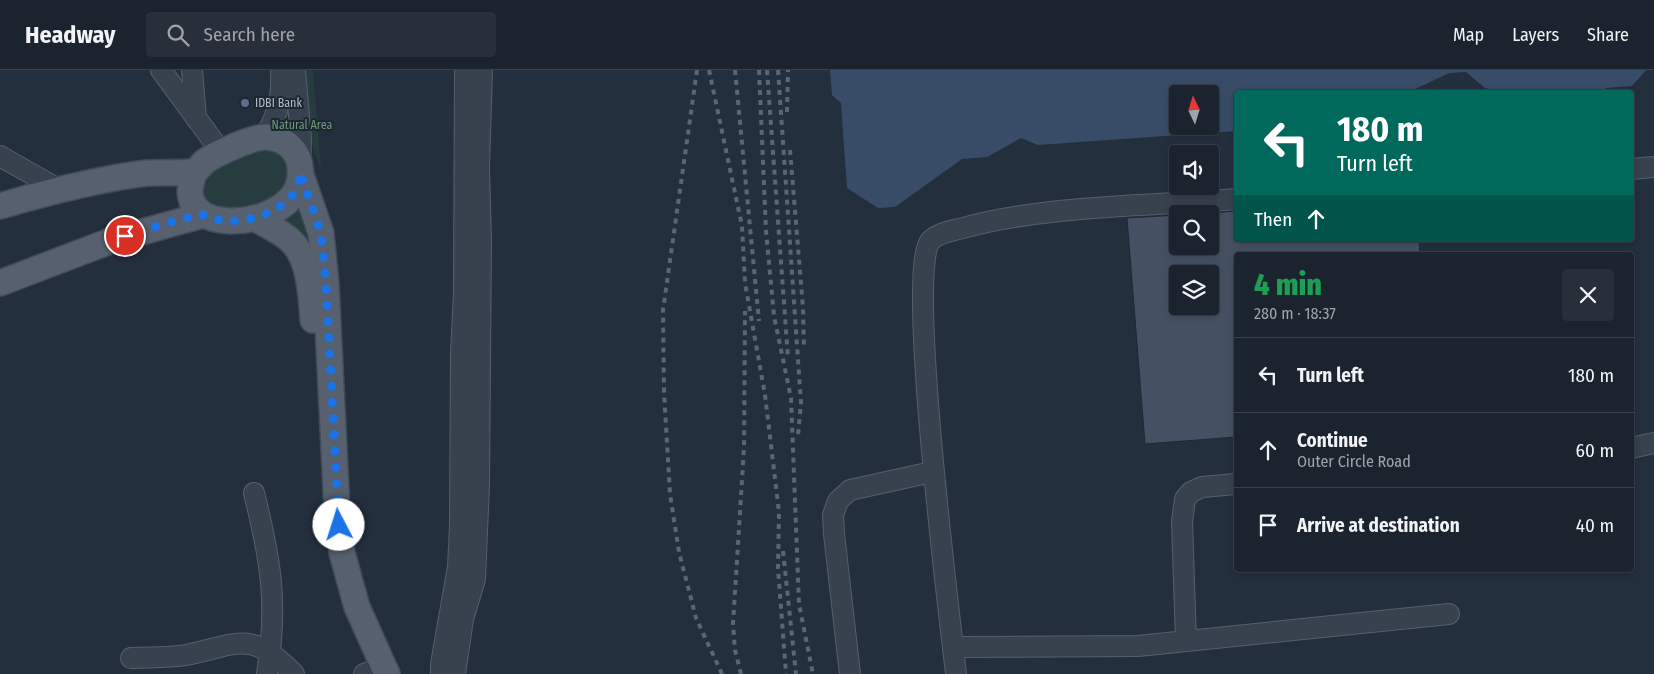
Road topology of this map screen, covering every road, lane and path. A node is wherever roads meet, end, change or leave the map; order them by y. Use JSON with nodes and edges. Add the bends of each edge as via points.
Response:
{"nodes":[{"id":1,"x":162,"y":70,"type":"edge"},
{"id":2,"x":192,"y":70,"type":"edge"},
{"id":3,"x":282,"y":70,"type":"edge"},
{"id":4,"x":295,"y":70,"type":"edge"},
{"id":5,"x":464,"y":70,"type":"edge"},
{"id":6,"x":482,"y":70,"type":"edge"},
{"id":7,"x":196,"y":120,"type":"junction"},
{"id":8,"x":265,"y":137,"type":"junction"},
{"id":9,"x":222,"y":153,"type":"junction"},
{"id":10,"x":0,"y":156,"type":"edge"},
{"id":11,"x":1654,"y":167,"type":"edge"},
{"id":12,"x":1634,"y":169,"type":"edge"},
{"id":13,"x":196,"y":170,"type":"junction"},
{"id":14,"x":300,"y":170,"type":"junction"},
{"id":15,"x":58,"y":189,"type":"junction"},
{"id":16,"x":1234,"y":200,"type":"edge"},
{"id":17,"x":0,"y":206,"type":"edge"},
{"id":18,"x":203,"y":215,"type":"junction"},
{"id":19,"x":254,"y":218,"type":"junction"},
{"id":20,"x":0,"y":283,"type":"edge"},
{"id":21,"x":1654,"y":443,"type":"edge"},
{"id":22,"x":1634,"y":447,"type":"edge"},
{"id":23,"x":932,"y":472,"type":"junction"},
{"id":24,"x":1234,"y":484,"type":"edge"},
{"id":25,"x":254,"y":493,"type":"dead end"},
{"id":26,"x":1449,"y":614,"type":"dead end"},
{"id":27,"x":1186,"y":641,"type":"junction"},
{"id":28,"x":953,"y":647,"type":"junction"},
{"id":29,"x":270,"y":652,"type":"junction"},
{"id":30,"x":132,"y":658,"type":"dead end"},
{"id":31,"x":448,"y":668,"type":"edge"},
{"id":32,"x":266,"y":674,"type":"edge"},
{"id":33,"x":294,"y":674,"type":"edge"},
{"id":34,"x":372,"y":674,"type":"edge"},
{"id":35,"x":850,"y":674,"type":"edge"},
{"id":36,"x":956,"y":674,"type":"edge"}],
"edges":[{"from":1,"to":7,"type":"street"},
{"from":2,"to":7,"type":"street"},
{"from":3,"to":8,"type":"street","via":[[279,113]]},
{"from":4,"to":14,"type":"street","via":[[301,139]]},
{"from":5,"to":31,"type":"street","via":[[460,525]]},
{"from":6,"to":31,"type":"street","via":[[479,495],[475,579]]},
{"from":7,"to":9,"type":"street"},
{"from":8,"to":9,"type":"main road"},
{"from":8,"to":14,"type":"main road","via":[[279,139],[289,145],[295,152]]},
{"from":9,"to":13,"type":"main road"},
{"from":10,"to":15,"type":"street"},
{"from":11,"to":12,"type":"street"},
{"from":13,"to":15,"type":"main road","via":[[147,173]]},
{"from":13,"to":18,"type":"main road","via":[[192,197],[195,207]]},
{"from":14,"to":19,"type":"main road","via":[[299,185],[287,202]]},
{"from":14,"to":34,"type":"main road","via":[[321,233],[342,553]]},
{"from":15,"to":17,"type":"main road"},
{"from":16,"to":23,"type":"street","via":[[1002,217],[940,234],[930,241],[923,260],[923,291]]},
{"from":18,"to":19,"type":"main road","via":[[222,221]]},
{"from":18,"to":20,"type":"main road","via":[[113,240]]},
{"from":19,"to":34,"type":"main road","via":[[290,240],[299,249],[305,264],[312,312],[330,548],[345,619]]},
{"from":21,"to":22,"type":"street"},
{"from":23,"to":28,"type":"street"},
{"from":23,"to":35,"type":"street","via":[[850,490],[838,501],[833,515],[834,534]]},
{"from":24,"to":27,"type":"street","via":[[1202,487],[1185,498],[1182,522]]},
{"from":25,"to":29,"type":"street","via":[[272,576],[274,608]]},
{"from":26,"to":27,"type":"street"},
{"from":27,"to":28,"type":"street","via":[[1138,646]]},
{"from":28,"to":36,"type":"street"},
{"from":29,"to":30,"type":"street","via":[[245,642],[185,655]]},
{"from":29,"to":32,"type":"street"},
{"from":29,"to":33,"type":"street"}]}
